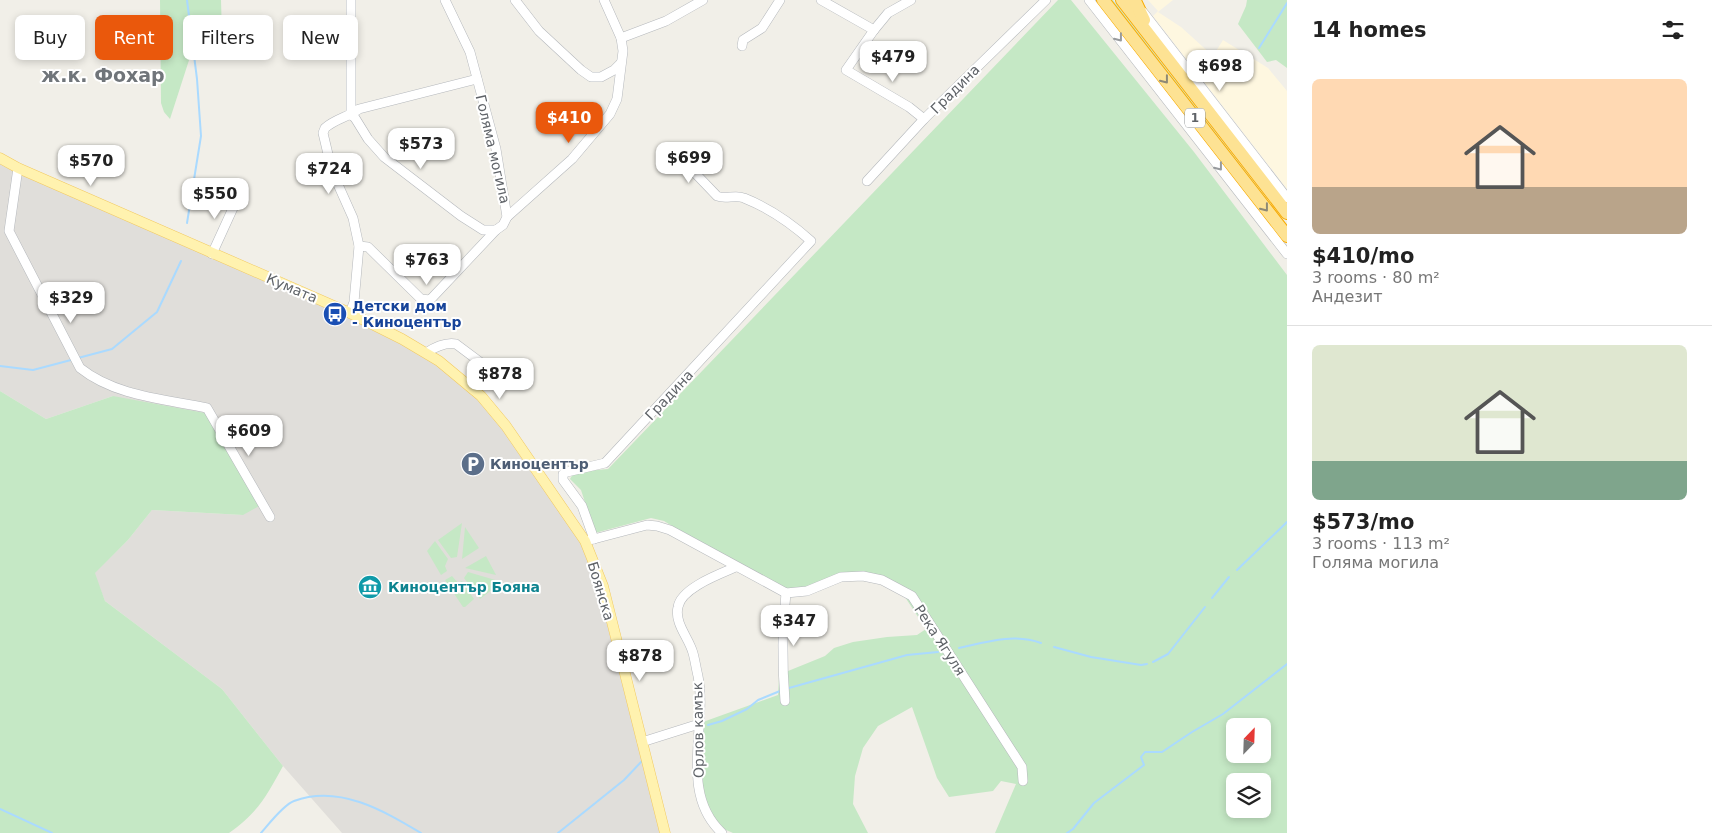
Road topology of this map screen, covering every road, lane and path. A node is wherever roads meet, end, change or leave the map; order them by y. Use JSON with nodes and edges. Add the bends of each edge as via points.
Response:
{"nodes":[{"id":1,"x":351,"y":0,"type":"edge"},
{"id":2,"x":445,"y":0,"type":"edge"},
{"id":3,"x":514,"y":0,"type":"edge"},
{"id":4,"x":604,"y":0,"type":"edge"},
{"id":5,"x":703,"y":0,"type":"edge"},
{"id":6,"x":780,"y":0,"type":"edge"},
{"id":7,"x":821,"y":0,"type":"edge"},
{"id":8,"x":911,"y":0,"type":"edge"},
{"id":9,"x":1046,"y":0,"type":"edge"},
{"id":10,"x":1089,"y":0,"type":"edge"},
{"id":11,"x":1103,"y":0,"type":"edge"},
{"id":12,"x":1130,"y":0,"type":"edge"},
{"id":13,"x":874,"y":30,"type":"junction"},
{"id":14,"x":621,"y":38,"type":"junction"},
{"id":15,"x":742,"y":46,"type":"dead end"},
{"id":16,"x":621,"y":63,"type":"junction"},
{"id":17,"x":477,"y":79,"type":"junction"},
{"id":18,"x":351,"y":115,"type":"junction"},
{"id":19,"x":924,"y":119,"type":"junction"},
{"id":20,"x":672,"y":149,"type":"dead end"},
{"id":21,"x":0,"y":158,"type":"edge"},
{"id":22,"x":18,"y":168,"type":"junction"},
{"id":23,"x":867,"y":180,"type":"dead end"},
{"id":24,"x":238,"y":195,"type":"dead end"},
{"id":25,"x":1287,"y":198,"type":"edge"},
{"id":26,"x":1287,"y":213,"type":"edge"},
{"id":27,"x":508,"y":217,"type":"junction"},
{"id":28,"x":496,"y":230,"type":"junction"},
{"id":29,"x":1287,"y":236,"type":"edge"},
{"id":30,"x":359,"y":246,"type":"junction"},
{"id":31,"x":212,"y":254,"type":"junction"},
{"id":32,"x":1287,"y":254,"type":"edge"},
{"id":33,"x":350,"y":313,"type":"junction"},
{"id":34,"x":426,"y":353,"type":"junction"},
{"id":35,"x":508,"y":383,"type":"dead end"},
{"id":36,"x":557,"y":502,"type":"joint"},
{"id":37,"x":270,"y":517,"type":"dead end"},
{"id":38,"x":589,"y":540,"type":"junction"},
{"id":39,"x":736,"y":567,"type":"junction"},
{"id":40,"x":786,"y":593,"type":"junction"},
{"id":41,"x":785,"y":700,"type":"dead end"},
{"id":42,"x":699,"y":724,"type":"junction"},
{"id":43,"x":642,"y":742,"type":"junction"},
{"id":44,"x":1023,"y":780,"type":"dead end"},
{"id":45,"x":665,"y":833,"type":"edge"},
{"id":46,"x":722,"y":833,"type":"edge"}],
"edges":[{"from":1,"to":18,"type":"street"},
{"from":2,"to":17,"type":"street","name":"Голяма могила","via":[[470,52]]},
{"from":3,"to":16,"type":"street","via":[[539,31],[591,77],[601,77]]},
{"from":4,"to":14,"type":"street"},
{"from":5,"to":14,"type":"street","via":[[666,20]]},
{"from":6,"to":15,"type":"street","via":[[762,28],[744,40]]},
{"from":7,"to":13,"type":"street"},
{"from":8,"to":13,"type":"street","via":[[888,13]]},
{"from":9,"to":19,"type":"street","name":"Градина"},
{"from":10,"to":32,"type":"street","one_way":true},
{"from":11,"to":29,"type":"highway","number":"1","one_way":true},
{"from":12,"to":25,"type":"street"},
{"from":12,"to":26,"type":"highway","number":"1","via":[[1160,51]]},
{"from":13,"to":19,"type":"street","via":[[846,70]]},
{"from":14,"to":16,"type":"street"},
{"from":16,"to":27,"type":"street","via":[[617,100],[610,114],[572,159]]},
{"from":17,"to":18,"type":"street","via":[[359,109]]},
{"from":17,"to":27,"type":"street","name":"Голяма могила","via":[[496,149]]},
{"from":18,"to":28,"type":"street","via":[[384,157],[483,230]]},
{"from":18,"to":30,"type":"street","via":[[329,125],[323,133],[332,171],[352,218]]},
{"from":19,"to":23,"type":"street","name":"Градина"},
{"from":20,"to":38,"type":"street","name":"Градина","via":[[717,196],[742,198],[792,224],[811,241],[605,463],[563,474],[563,480],[582,506]]},
{"from":21,"to":22,"type":"main road","name":"Кумата"},
{"from":22,"to":31,"type":"main road","name":"Кумата"},
{"from":22,"to":37,"type":"street","via":[[9,231],[80,368],[93,378],[129,392],[207,408]]},
{"from":24,"to":31,"type":"street"},
{"from":27,"to":28,"type":"street","name":"Голяма могила"},
{"from":28,"to":30,"type":"street","name":"Голяма могила","via":[[430,300],[421,299],[368,247]]},
{"from":30,"to":33,"type":"street"},
{"from":31,"to":33,"type":"main road","name":"Кумата"},
{"from":33,"to":34,"type":"main road","name":"Кумата"},
{"from":34,"to":35,"type":"street","via":[[436,346],[456,344]]},
{"from":34,"to":36,"type":"main road","name":"Кумата","via":[[481,396],[506,426]]},
{"from":36,"to":38,"type":"main road","name":"Боянска"},
{"from":38,"to":39,"type":"street","via":[[657,526]]},
{"from":38,"to":43,"type":"main road","name":"Боянска"},
{"from":39,"to":40,"type":"street"},
{"from":39,"to":42,"type":"street","name":"Орлов камък","via":[[704,581],[684,595],[678,605],[677,614],[693,652],[700,689]]},
{"from":40,"to":41,"type":"street","via":[[782,665]]},
{"from":40,"to":44,"type":"street","name":"Река Ягуля","via":[[807,590],[841,577],[863,576],[882,580],[912,596],[1022,767]]},
{"from":42,"to":43,"type":"street"},
{"from":42,"to":46,"type":"street","name":"Орлов камък","via":[[697,765],[700,794],[707,813]]},
{"from":43,"to":45,"type":"main road","name":"Боянска"}]}
